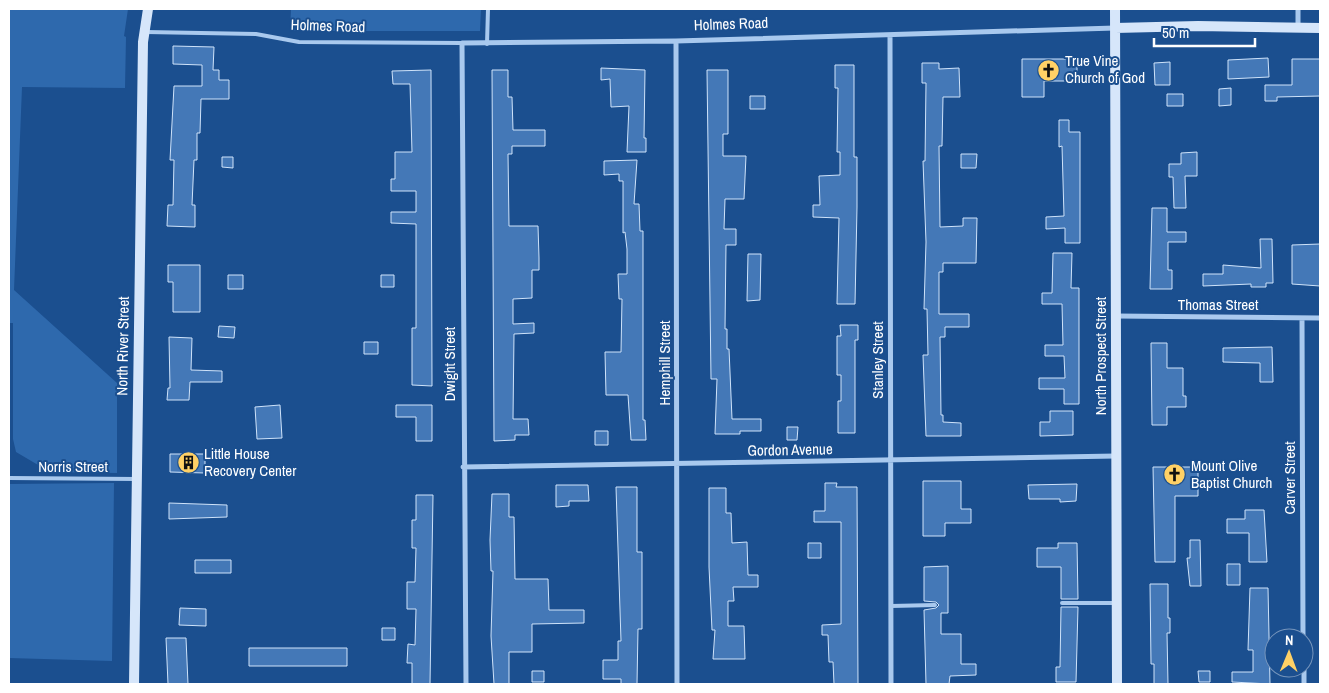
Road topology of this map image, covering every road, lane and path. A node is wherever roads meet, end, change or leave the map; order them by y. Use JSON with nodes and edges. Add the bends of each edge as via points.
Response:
{"nodes":[{"id":1,"x":148,"y":9,"type":"edge"},
{"id":2,"x":488,"y":9,"type":"edge"},
{"id":3,"x":1115,"y":9,"type":"edge"},
{"id":4,"x":1298,"y":9,"type":"edge"},
{"id":5,"x":1298,"y":27,"type":"junction"},
{"id":6,"x":1115,"y":28,"type":"junction"},
{"id":7,"x":1320,"y":28,"type":"edge"},
{"id":8,"x":144,"y":32,"type":"junction"},
{"id":9,"x":890,"y":36,"type":"junction"},
{"id":10,"x":676,"y":41,"type":"junction"},
{"id":11,"x":462,"y":43,"type":"junction"},
{"id":12,"x":487,"y":44,"type":"junction"},
{"id":13,"x":1116,"y":316,"type":"junction"},
{"id":14,"x":1302,"y":318,"type":"junction"},
{"id":15,"x":1320,"y":318,"type":"edge"},
{"id":16,"x":1116,"y":456,"type":"junction"},
{"id":17,"x":892,"y":462,"type":"junction"},
{"id":18,"x":678,"y":464,"type":"junction"},
{"id":19,"x":463,"y":468,"type":"junction"},
{"id":20,"x":9,"y":478,"type":"edge"},
{"id":21,"x":137,"y":479,"type":"junction"},
{"id":22,"x":1062,"y":603,"type":"dead end"},
{"id":23,"x":1116,"y":603,"type":"junction"},
{"id":24,"x":891,"y":606,"type":"junction"},
{"id":25,"x":935,"y":606,"type":"dead end"},
{"id":26,"x":1303,"y":628,"type":"edge"},
{"id":27,"x":134,"y":684,"type":"edge"},
{"id":28,"x":466,"y":684,"type":"edge"},
{"id":29,"x":678,"y":684,"type":"edge"},
{"id":30,"x":891,"y":684,"type":"edge"},
{"id":31,"x":1117,"y":684,"type":"edge"}],
"edges":[{"from":1,"to":8,"type":"main road","name":"North River Street"},
{"from":2,"to":12,"type":"lane"},
{"from":3,"to":6,"type":"main road","name":"North Prospect Street"},
{"from":4,"to":5,"type":"street"},
{"from":5,"to":6,"type":"main road","name":"Holmes Road"},
{"from":5,"to":7,"type":"main road","name":"Holmes Road"},
{"from":6,"to":9,"type":"street","name":"Holmes Road"},
{"from":6,"to":13,"type":"main road","name":"North Prospect Street"},
{"from":8,"to":11,"type":"lane","name":"Holmes Road","via":[[256,34],[298,42]]},
{"from":8,"to":21,"type":"main road","name":"North River Street"},
{"from":9,"to":10,"type":"street","name":"Holmes Road"},
{"from":9,"to":17,"type":"street","name":"Stanley Street"},
{"from":10,"to":12,"type":"street","name":"Holmes Road"},
{"from":10,"to":18,"type":"street","name":"Hemphill Street"},
{"from":11,"to":12,"type":"street","name":"Holmes Road"},
{"from":11,"to":19,"type":"street","name":"Dwight Street"},
{"from":13,"to":14,"type":"street","name":"Thomas Street"},
{"from":13,"to":16,"type":"main road","name":"North Prospect Street"},
{"from":14,"to":15,"type":"street","name":"Thomas Street"},
{"from":14,"to":26,"type":"street","name":"Carver Street"},
{"from":16,"to":17,"type":"street","name":"Gordon Avenue"},
{"from":16,"to":23,"type":"main road","name":"North Prospect Street"},
{"from":17,"to":18,"type":"street","name":"Gordon Avenue"},
{"from":17,"to":24,"type":"street","name":"Stanley Street"},
{"from":18,"to":19,"type":"street","name":"Gordon Avenue"},
{"from":18,"to":29,"type":"street","name":"Hemphill Street"},
{"from":19,"to":28,"type":"street","name":"Dwight Street"},
{"from":20,"to":21,"type":"lane","name":"Norris Street"},
{"from":21,"to":27,"type":"main road","name":"North River Street"},
{"from":22,"to":23,"type":"lane"},
{"from":23,"to":31,"type":"main road","name":"North Prospect Street"},
{"from":24,"to":25,"type":"lane"},
{"from":24,"to":30,"type":"street","name":"Stanley Street"}]}
